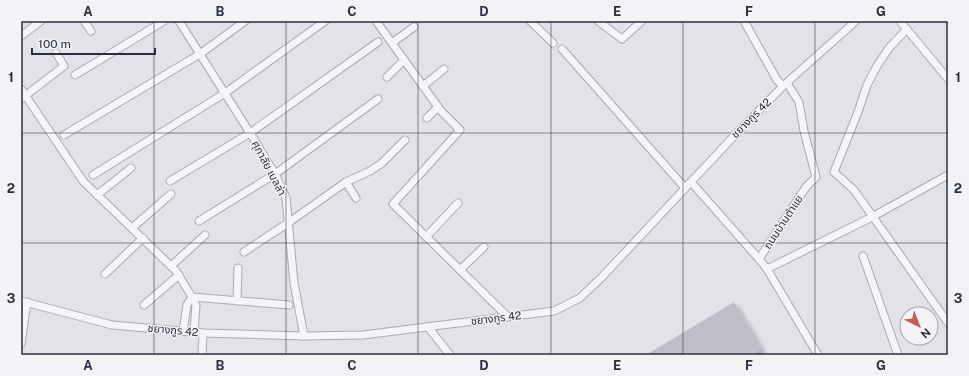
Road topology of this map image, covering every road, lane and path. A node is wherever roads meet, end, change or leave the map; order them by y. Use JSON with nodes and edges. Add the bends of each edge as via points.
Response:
{"nodes":[{"id":1,"x":41,"y":21,"type":"edge"},
{"id":2,"x":84,"y":21,"type":"edge"},
{"id":3,"x":164,"y":21,"type":"edge"},
{"id":4,"x":179,"y":21,"type":"edge"},
{"id":5,"x":245,"y":21,"type":"edge"},
{"id":6,"x":325,"y":21,"type":"edge"},
{"id":7,"x":376,"y":21,"type":"edge"},
{"id":8,"x":598,"y":21,"type":"edge"},
{"id":9,"x":642,"y":21,"type":"edge"},
{"id":10,"x":744,"y":21,"type":"edge"},
{"id":11,"x":856,"y":21,"type":"edge"},
{"id":12,"x":900,"y":21,"type":"edge"},
{"id":13,"x":535,"y":22,"type":"edge"},
{"id":14,"x":608,"y":24,"type":"edge"},
{"id":15,"x":414,"y":27,"type":"dead end"},
{"id":16,"x":907,"y":29,"type":"junction"},
{"id":17,"x":91,"y":31,"type":"dead end"},
{"id":18,"x":21,"y":36,"type":"edge"},
{"id":19,"x":378,"y":42,"type":"dead end"},
{"id":20,"x":392,"y":42,"type":"junction"},
{"id":21,"x":553,"y":44,"type":"dead end"},
{"id":22,"x":562,"y":49,"type":"dead end"},
{"id":23,"x":56,"y":53,"type":"dead end"},
{"id":24,"x":200,"y":54,"type":"junction"},
{"id":25,"x":404,"y":60,"type":"junction"},
{"id":26,"x":444,"y":69,"type":"dead end"},
{"id":27,"x":74,"y":75,"type":"dead end"},
{"id":28,"x":387,"y":77,"type":"dead end"},
{"id":29,"x":948,"y":79,"type":"edge"},
{"id":30,"x":785,"y":85,"type":"junction"},
{"id":31,"x":423,"y":86,"type":"junction"},
{"id":32,"x":225,"y":93,"type":"junction"},
{"id":33,"x":22,"y":94,"type":"edge"},
{"id":34,"x":378,"y":99,"type":"dead end"},
{"id":35,"x":438,"y":107,"type":"junction"},
{"id":36,"x":426,"y":118,"type":"dead end"},
{"id":37,"x":250,"y":133,"type":"junction"},
{"id":38,"x":64,"y":135,"type":"dead end"},
{"id":39,"x":405,"y":140,"type":"dead end"},
{"id":40,"x":131,"y":168,"type":"dead end"},
{"id":41,"x":93,"y":174,"type":"dead end"},
{"id":42,"x":275,"y":174,"type":"junction"},
{"id":43,"x":948,"y":175,"type":"edge"},
{"id":44,"x":170,"y":182,"type":"dead end"},
{"id":45,"x":346,"y":182,"type":"junction"},
{"id":46,"x":691,"y":182,"type":"junction"},
{"id":47,"x":685,"y":188,"type":"junction"},
{"id":48,"x":97,"y":194,"type":"junction"},
{"id":49,"x":172,"y":194,"type":"dead end"},
{"id":50,"x":356,"y":198,"type":"dead end"},
{"id":51,"x":458,"y":203,"type":"dead end"},
{"id":52,"x":872,"y":217,"type":"junction"},
{"id":53,"x":199,"y":221,"type":"dead end"},
{"id":54,"x":288,"y":223,"type":"junction"},
{"id":55,"x":132,"y":228,"type":"junction"},
{"id":56,"x":205,"y":235,"type":"dead end"},
{"id":57,"x":426,"y":237,"type":"junction"},
{"id":58,"x":143,"y":238,"type":"junction"},
{"id":59,"x":484,"y":246,"type":"dead end"},
{"id":60,"x":244,"y":252,"type":"dead end"},
{"id":61,"x":863,"y":256,"type":"dead end"},
{"id":62,"x":759,"y":259,"type":"junction"},
{"id":63,"x":171,"y":266,"type":"junction"},
{"id":64,"x":238,"y":268,"type":"dead end"},
{"id":65,"x":767,"y":269,"type":"junction"},
{"id":66,"x":460,"y":270,"type":"junction"},
{"id":67,"x":105,"y":274,"type":"dead end"},
{"id":68,"x":179,"y":275,"type":"junction"},
{"id":69,"x":192,"y":297,"type":"junction"},
{"id":70,"x":237,"y":300,"type":"junction"},
{"id":71,"x":24,"y":302,"type":"edge"},
{"id":72,"x":144,"y":305,"type":"dead end"},
{"id":73,"x":289,"y":305,"type":"dead end"},
{"id":74,"x":508,"y":317,"type":"junction"},
{"id":75,"x":948,"y":323,"type":"edge"},
{"id":76,"x":428,"y":327,"type":"junction"},
{"id":77,"x":183,"y":331,"type":"junction"},
{"id":78,"x":194,"y":332,"type":"junction"},
{"id":79,"x":203,"y":333,"type":"junction"},
{"id":80,"x":304,"y":336,"type":"junction"},
{"id":81,"x":21,"y":344,"type":"edge"},
{"id":82,"x":202,"y":355,"type":"edge"},
{"id":83,"x":450,"y":355,"type":"edge"},
{"id":84,"x":818,"y":355,"type":"edge"},
{"id":85,"x":898,"y":355,"type":"edge"}],
"edges":[{"from":1,"to":18,"type":"street"},
{"from":2,"to":17,"type":"street"},
{"from":3,"to":27,"type":"street"},
{"from":4,"to":24,"type":"street","name":"ศุภาลัย เบลล่า"},
{"from":5,"to":24,"type":"street"},
{"from":6,"to":32,"type":"street"},
{"from":7,"to":20,"type":"street"},
{"from":8,"to":14,"type":"street"},
{"from":9,"to":14,"type":"street","via":[[622,39]]},
{"from":10,"to":30,"type":"street","name":"ถนนบ้านตำแย","via":[[777,80]]},
{"from":11,"to":30,"type":"street","name":"ชยางกูร 42"},
{"from":12,"to":16,"type":"street"},
{"from":13,"to":21,"type":"street"},
{"from":15,"to":20,"type":"street"},
{"from":16,"to":29,"type":"street"},
{"from":16,"to":52,"type":"street","via":[[888,48],[877,66],[834,172],[854,190]]},
{"from":19,"to":37,"type":"street"},
{"from":20,"to":25,"type":"street"},
{"from":22,"to":47,"type":"street"},
{"from":23,"to":33,"type":"street","via":[[64,66]]},
{"from":24,"to":32,"type":"street","name":"ศุภาลัย เบลล่า"},
{"from":24,"to":38,"type":"street"},
{"from":25,"to":28,"type":"street"},
{"from":25,"to":31,"type":"street"},
{"from":26,"to":31,"type":"street"},
{"from":30,"to":46,"type":"street","name":"ชยางกูร 42"},
{"from":30,"to":62,"type":"street","name":"ถนนบ้านตำแย","via":[[799,102],[816,178],[806,187]]},
{"from":31,"to":35,"type":"street"},
{"from":32,"to":37,"type":"street","name":"ศุภาลัย เบลล่า"},
{"from":32,"to":41,"type":"street"},
{"from":33,"to":48,"type":"street","via":[[83,181]]},
{"from":34,"to":42,"type":"street"},
{"from":35,"to":36,"type":"street"},
{"from":35,"to":57,"type":"street","via":[[460,130],[393,204]]},
{"from":37,"to":42,"type":"street","name":"ศุภาลัย เบลล่า"},
{"from":37,"to":44,"type":"street"},
{"from":39,"to":45,"type":"street","via":[[382,163]]},
{"from":40,"to":48,"type":"street"},
{"from":42,"to":53,"type":"street"},
{"from":42,"to":54,"type":"street","name":"ศุภาลัย เบลล่า","via":[[286,198]]},
{"from":43,"to":52,"type":"street"},
{"from":45,"to":50,"type":"street"},
{"from":45,"to":54,"type":"street"},
{"from":46,"to":47,"type":"street","name":"ชยางกูร 42"},
{"from":46,"to":62,"type":"street"},
{"from":47,"to":74,"type":"street","name":"ชยางกูร 42","via":[[580,298],[554,311]]},
{"from":48,"to":55,"type":"street"},
{"from":49,"to":55,"type":"street"},
{"from":51,"to":57,"type":"street"},
{"from":52,"to":65,"type":"street"},
{"from":52,"to":75,"type":"street"},
{"from":54,"to":60,"type":"street"},
{"from":54,"to":80,"type":"street","name":"ศุภาลัย เบลล่า","via":[[294,283]]},
{"from":55,"to":58,"type":"street"},
{"from":56,"to":63,"type":"street"},
{"from":57,"to":66,"type":"street"},
{"from":58,"to":63,"type":"street"},
{"from":58,"to":67,"type":"street"},
{"from":59,"to":66,"type":"street"},
{"from":61,"to":85,"type":"street"},
{"from":62,"to":65,"type":"street","name":"ถนนบ้านตำแย"},
{"from":63,"to":68,"type":"street"},
{"from":64,"to":70,"type":"street"},
{"from":65,"to":84,"type":"street","name":"ถนนบ้านตำแย"},
{"from":66,"to":74,"type":"street"},
{"from":68,"to":69,"type":"street"},
{"from":68,"to":72,"type":"street"},
{"from":69,"to":70,"type":"street"},
{"from":69,"to":77,"type":"street","via":[[187,305]]},
{"from":69,"to":78,"type":"street","via":[[196,305]]},
{"from":70,"to":73,"type":"street"},
{"from":71,"to":77,"type":"street","name":"ชยางกูร 42","via":[[112,325]]},
{"from":71,"to":81,"type":"street"},
{"from":74,"to":76,"type":"street","name":"ชยางกูร 42"},
{"from":76,"to":80,"type":"street","name":"ชยางกูร 42","via":[[363,335]]},
{"from":76,"to":83,"type":"street"},
{"from":77,"to":78,"type":"street","name":"ชยางกูร 42"},
{"from":78,"to":79,"type":"street","name":"ชยางกูร 42"},
{"from":79,"to":80,"type":"street","name":"ชยางกูร 42"},
{"from":79,"to":82,"type":"street"}]}
